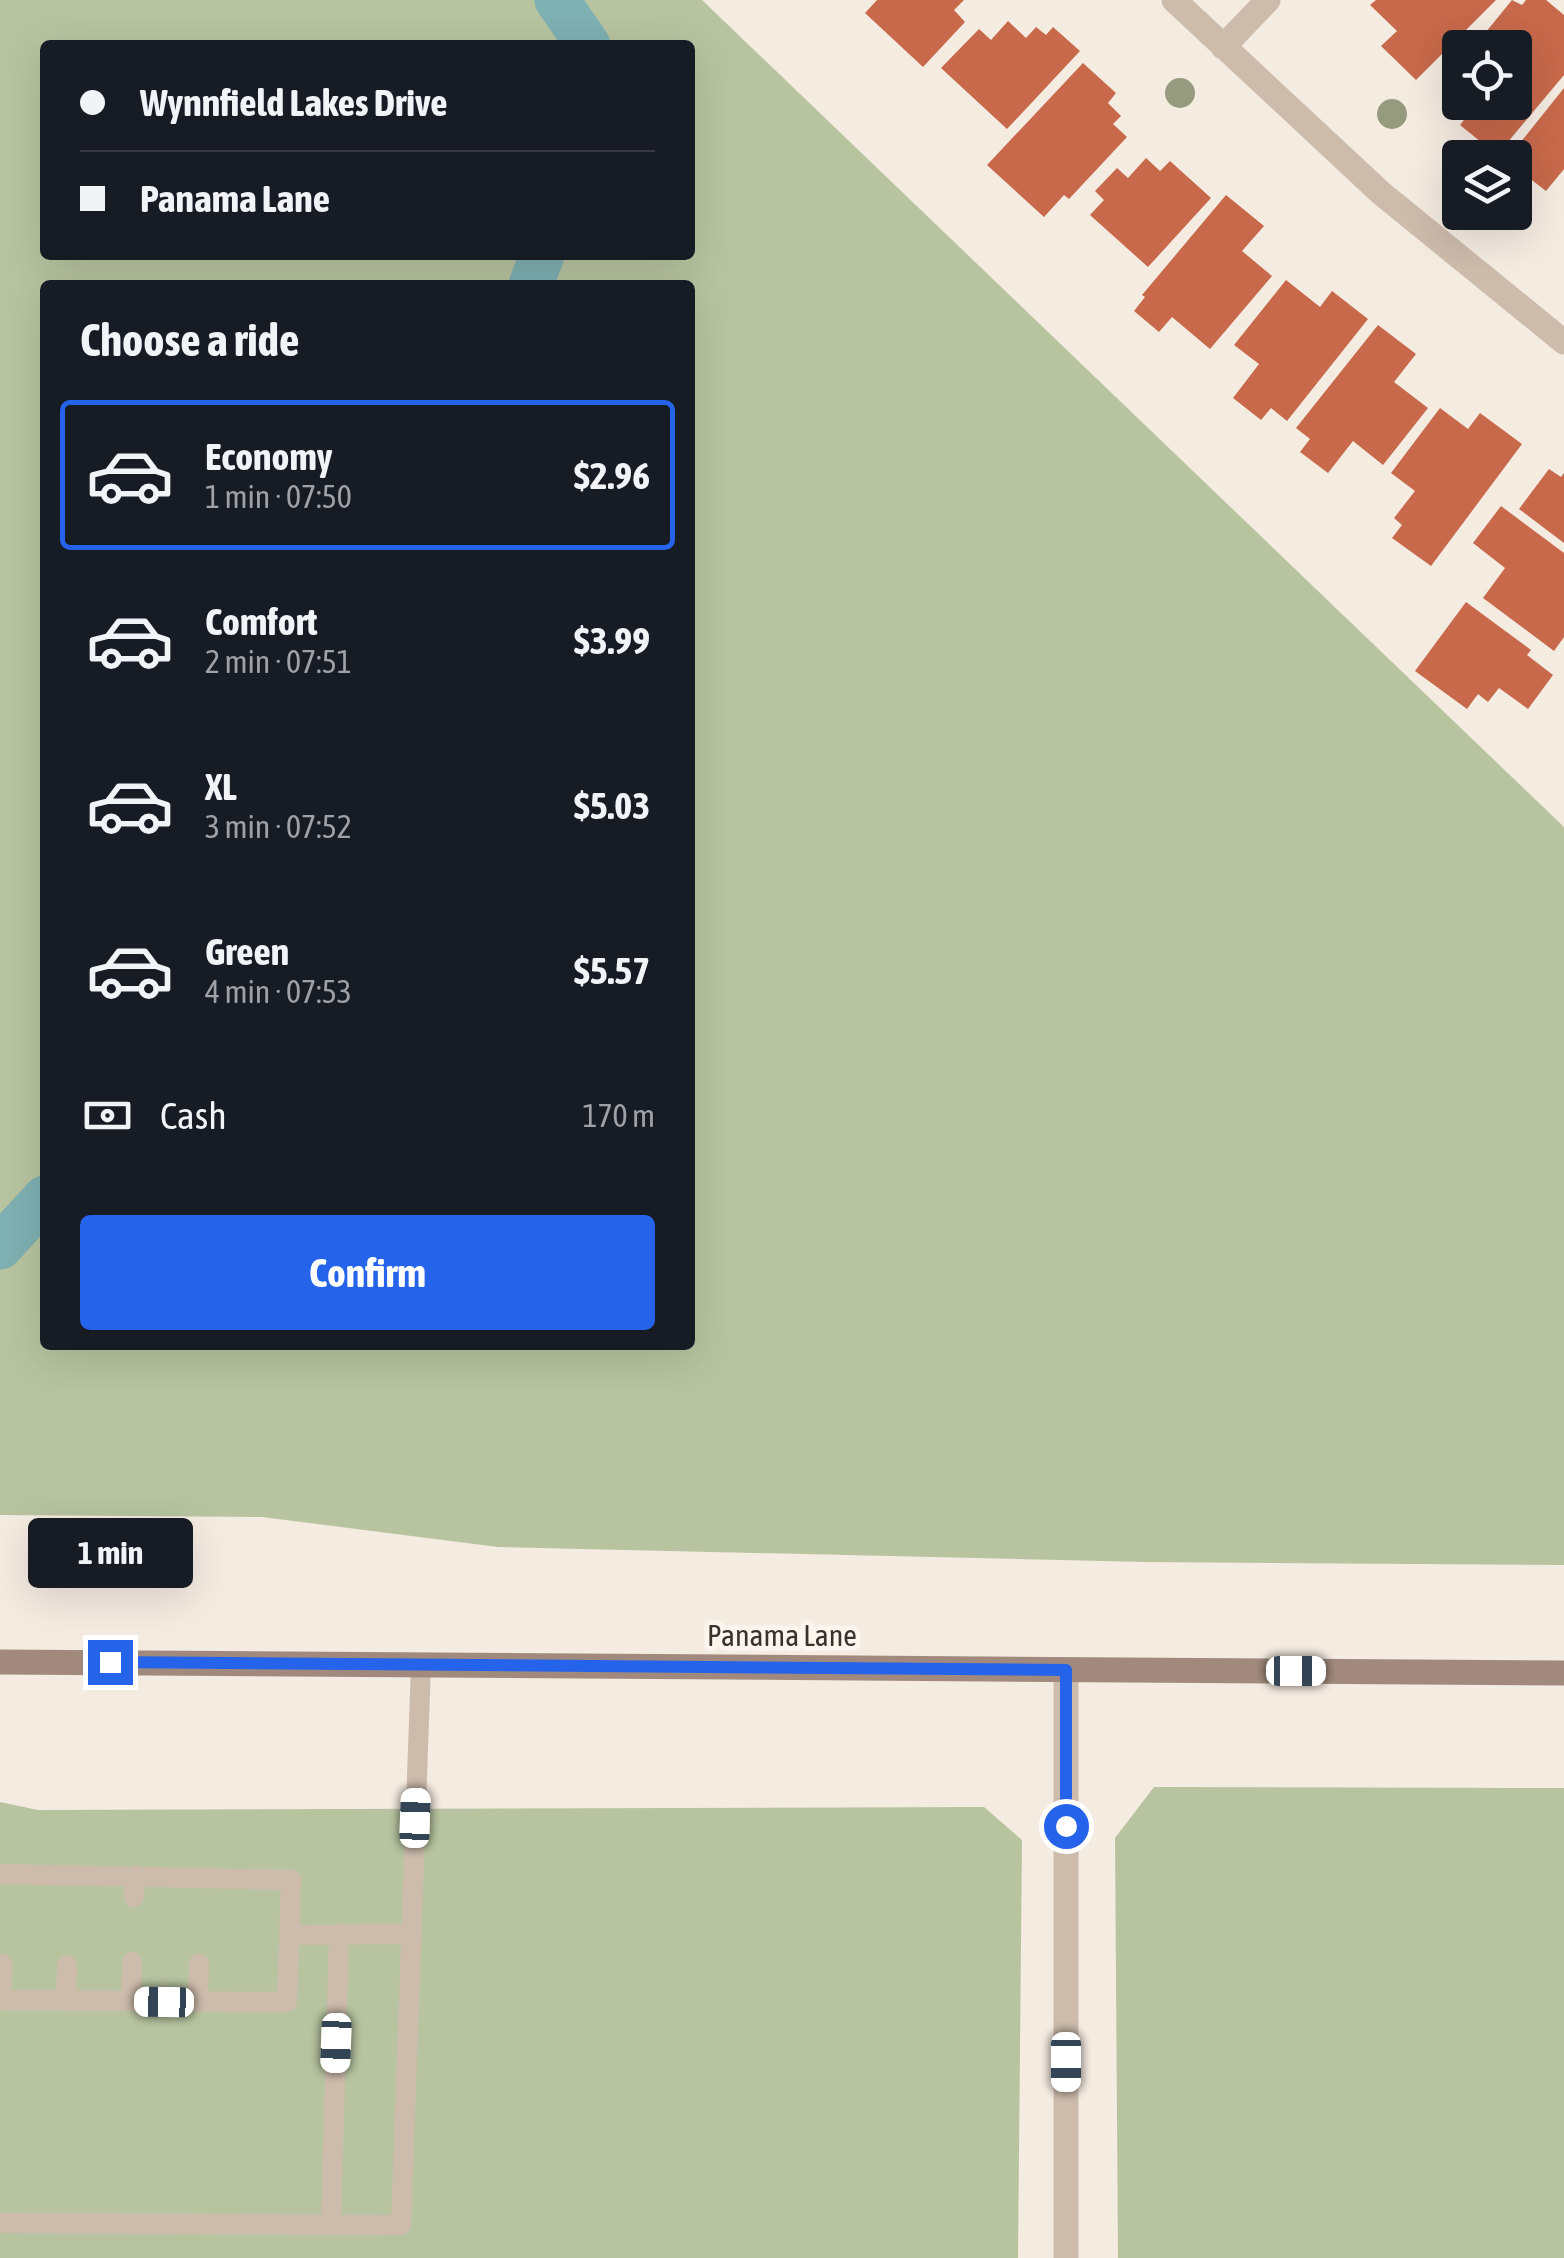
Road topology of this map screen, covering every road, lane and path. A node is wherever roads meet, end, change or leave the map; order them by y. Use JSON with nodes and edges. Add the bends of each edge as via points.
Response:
{"nodes":[{"id":1,"x":1174,"y":0,"type":"edge"},
{"id":2,"x":1268,"y":0,"type":"edge"},
{"id":3,"x":1222,"y":47,"type":"junction"},
{"id":4,"x":1564,"y":342,"type":"edge"},
{"id":5,"x":0,"y":1662,"type":"edge"},
{"id":6,"x":421,"y":1664,"type":"junction"},
{"id":7,"x":1066,"y":1670,"type":"junction"},
{"id":8,"x":1564,"y":1673,"type":"edge"},
{"id":9,"x":3,"y":1880,"type":"edge"},
{"id":10,"x":289,"y":1934,"type":"junction"},
{"id":11,"x":339,"y":1934,"type":"junction"},
{"id":12,"x":411,"y":1934,"type":"junction"},
{"id":13,"x":132,"y":1962,"type":"dead end"},
{"id":14,"x":2,"y":1964,"type":"edge"},
{"id":15,"x":199,"y":1964,"type":"dead end"},
{"id":16,"x":67,"y":1965,"type":"dead end"},
{"id":17,"x":0,"y":2000,"type":"edge"},
{"id":18,"x":66,"y":2001,"type":"junction"},
{"id":19,"x":131,"y":2001,"type":"junction"},
{"id":20,"x":198,"y":2002,"type":"junction"},
{"id":21,"x":0,"y":2224,"type":"edge"},
{"id":22,"x":331,"y":2225,"type":"junction"},
{"id":23,"x":1066,"y":2258,"type":"edge"}],
"edges":[{"from":1,"to":3,"type":"street"},
{"from":2,"to":3,"type":"street"},
{"from":3,"to":4,"type":"street","via":[[1381,193]]},
{"from":5,"to":6,"type":"main road","name":"Panama Lane"},
{"from":6,"to":7,"type":"main road","name":"Panama Lane"},
{"from":6,"to":12,"type":"lane"},
{"from":7,"to":8,"type":"main road","name":"Panama Lane"},
{"from":7,"to":23,"type":"street"},
{"from":9,"to":10,"type":"lane","via":[[200,1887],[291,1880]]},
{"from":10,"to":11,"type":"lane"},
{"from":10,"to":20,"type":"lane","via":[[286,2002]]},
{"from":11,"to":12,"type":"lane"},
{"from":11,"to":22,"type":"lane"},
{"from":12,"to":22,"type":"lane","via":[[401,2226]]},
{"from":13,"to":19,"type":"lane"},
{"from":14,"to":17,"type":"lane"},
{"from":15,"to":20,"type":"lane"},
{"from":16,"to":18,"type":"lane"},
{"from":17,"to":18,"type":"lane"},
{"from":18,"to":19,"type":"lane"},
{"from":19,"to":20,"type":"lane"},
{"from":21,"to":22,"type":"lane"}]}
